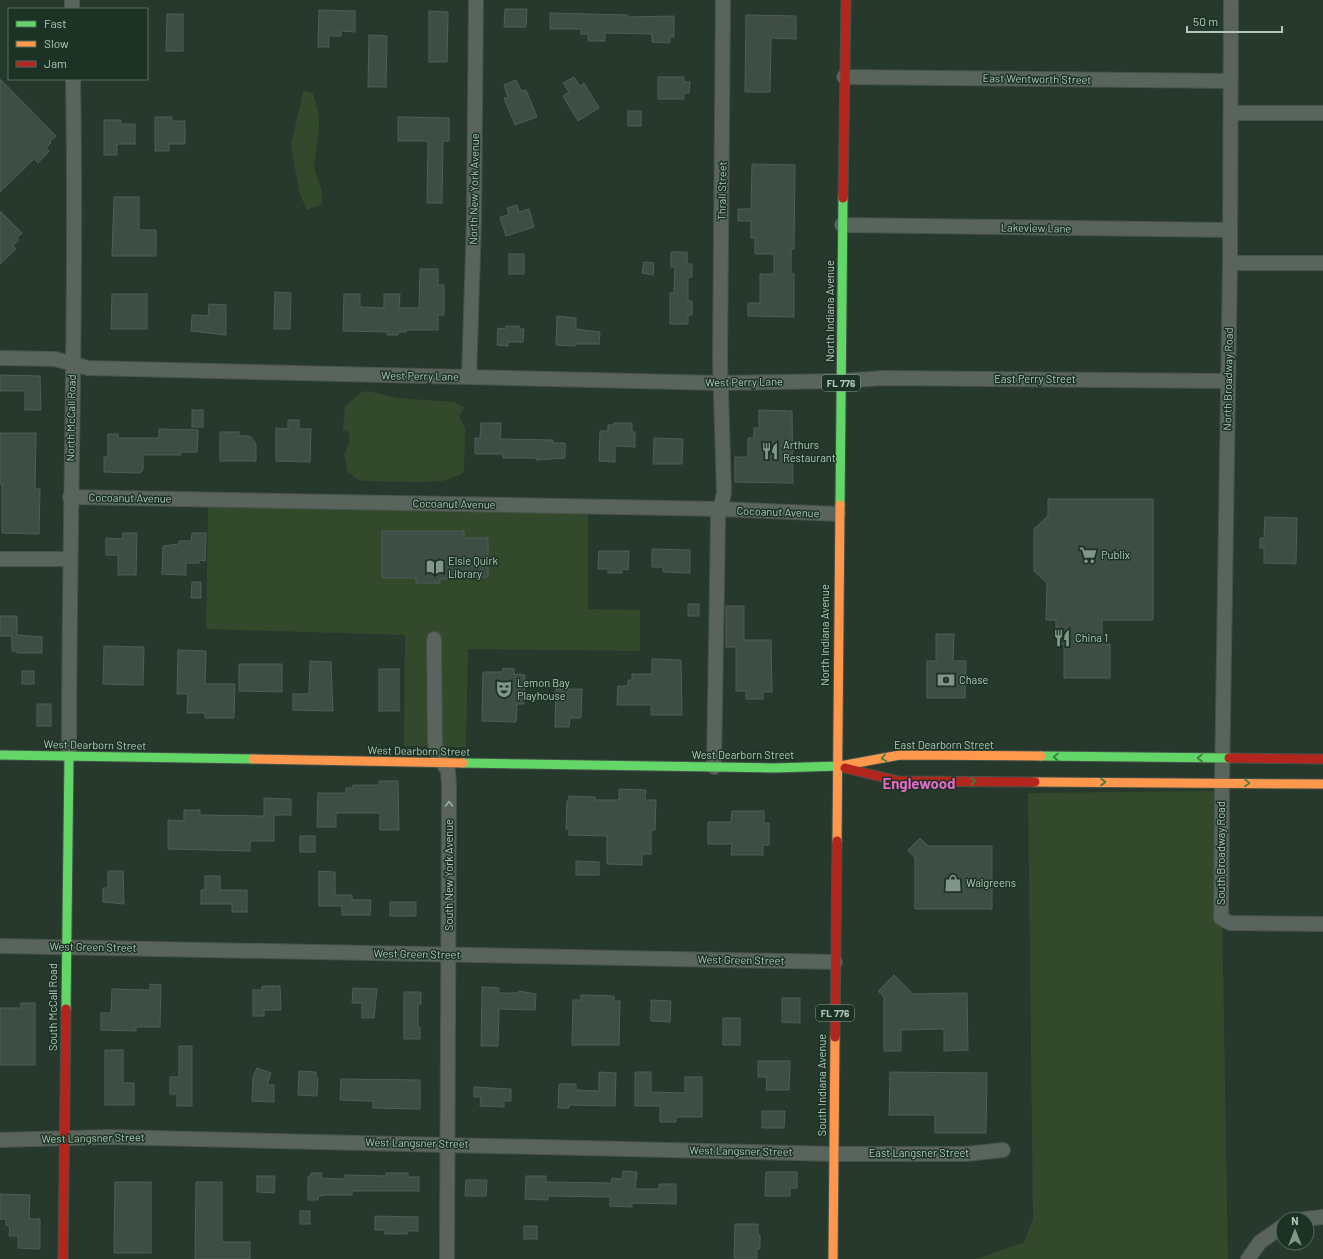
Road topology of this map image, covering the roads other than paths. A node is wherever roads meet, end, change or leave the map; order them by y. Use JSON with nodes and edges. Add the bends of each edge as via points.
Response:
{"nodes":[{"id":1,"x":476,"y":0,"type":"edge"},
{"id":2,"x":723,"y":0,"type":"edge"},
{"id":3,"x":846,"y":0,"type":"edge"},
{"id":4,"x":1231,"y":0,"type":"edge"},
{"id":5,"x":844,"y":77,"type":"junction"},
{"id":6,"x":73,"y":80,"type":"edge"},
{"id":7,"x":1230,"y":81,"type":"junction"},
{"id":8,"x":1231,"y":113,"type":"junction"},
{"id":9,"x":1323,"y":113,"type":"edge"},
{"id":10,"x":842,"y":225,"type":"junction"},
{"id":11,"x":1229,"y":230,"type":"junction"},
{"id":12,"x":1230,"y":263,"type":"junction"},
{"id":13,"x":1323,"y":263,"type":"edge"},
{"id":14,"x":0,"y":358,"type":"edge"},
{"id":15,"x":72,"y":364,"type":"junction"},
{"id":16,"x":469,"y":377,"type":"junction"},
{"id":17,"x":841,"y":381,"type":"junction"},
{"id":18,"x":1228,"y":381,"type":"junction"},
{"id":19,"x":720,"y":382,"type":"junction"},
{"id":20,"x":70,"y":497,"type":"junction"},
{"id":21,"x":721,"y":509,"type":"junction"},
{"id":22,"x":838,"y":514,"type":"junction"},
{"id":23,"x":0,"y":559,"type":"edge"},
{"id":24,"x":69,"y":559,"type":"junction"},
{"id":25,"x":434,"y":639,"type":"dead end"},
{"id":26,"x":0,"y":755,"type":"edge"},
{"id":27,"x":69,"y":756,"type":"junction"},
{"id":28,"x":1222,"y":758,"type":"junction"},
{"id":29,"x":1323,"y":759,"type":"edge"},
{"id":30,"x":443,"y":763,"type":"junction"},
{"id":31,"x":837,"y":766,"type":"junction"},
{"id":32,"x":714,"y":767,"type":"junction"},
{"id":33,"x":1222,"y":782,"type":"junction"},
{"id":34,"x":1323,"y":784,"type":"edge"},
{"id":35,"x":1323,"y":924,"type":"edge"},
{"id":36,"x":0,"y":946,"type":"edge"},
{"id":37,"x":66,"y":947,"type":"junction"},
{"id":38,"x":449,"y":954,"type":"junction"},
{"id":39,"x":835,"y":962,"type":"junction"},
{"id":40,"x":64,"y":1137,"type":"junction"},
{"id":41,"x":0,"y":1140,"type":"edge"},
{"id":42,"x":447,"y":1144,"type":"junction"},
{"id":43,"x":1003,"y":1150,"type":"dead end"},
{"id":44,"x":834,"y":1154,"type":"junction"},
{"id":45,"x":1275,"y":1231,"type":"edge"},
{"id":46,"x":63,"y":1259,"type":"edge"},
{"id":47,"x":447,"y":1259,"type":"edge"},
{"id":48,"x":833,"y":1259,"type":"edge"},
{"id":49,"x":1248,"y":1259,"type":"edge"}],
"edges":[{"from":1,"to":16,"type":"street","name":"North New York Avenue"},
{"from":2,"to":19,"type":"street","name":"Thrall Street"},
{"from":3,"to":5,"type":"main road","name":"North Indiana Avenue","number":"FL 776"},
{"from":4,"to":7,"type":"street","name":"North Broadway Road"},
{"from":5,"to":7,"type":"street","name":"East Wentworth Street"},
{"from":5,"to":10,"type":"main road","name":"North Indiana Avenue","number":"FL 776"},
{"from":6,"to":15,"type":"street","name":"North McCall Road"},
{"from":7,"to":8,"type":"street","name":"North Broadway Road"},
{"from":8,"to":9,"type":"street"},
{"from":8,"to":11,"type":"street","name":"North Broadway Road"},
{"from":10,"to":11,"type":"street","name":"Lakeview Lane"},
{"from":10,"to":17,"type":"main road","name":"North Indiana Avenue","number":"FL 776"},
{"from":11,"to":12,"type":"street","name":"North Broadway Road"},
{"from":12,"to":13,"type":"street"},
{"from":12,"to":18,"type":"street","name":"North Broadway Road"},
{"from":14,"to":15,"type":"street","name":"West Perry Lane","via":[[54,359]]},
{"from":15,"to":16,"type":"street","name":"West Perry Lane","via":[[88,368]]},
{"from":15,"to":20,"type":"street","name":"North McCall Road"},
{"from":16,"to":19,"type":"street","name":"West Perry Lane"},
{"from":17,"to":18,"type":"street","name":"East Perry Street","via":[[883,378]]},
{"from":17,"to":19,"type":"street","name":"West Perry Lane"},
{"from":17,"to":22,"type":"main road","name":"North Indiana Avenue","number":"FL 776"},
{"from":18,"to":28,"type":"street","name":"North Broadway Road"},
{"from":19,"to":21,"type":"street","name":"Thrall Street","via":[[724,494]]},
{"from":20,"to":21,"type":"street","name":"Cocoanut Avenue"},
{"from":20,"to":24,"type":"street","name":"North McCall Road"},
{"from":21,"to":22,"type":"street","name":"Cocoanut Avenue"},
{"from":21,"to":32,"type":"street","name":"Thrall Street","via":[[718,518]]},
{"from":22,"to":31,"type":"main road","name":"North Indiana Avenue","number":"FL 776"},
{"from":23,"to":24,"type":"street"},
{"from":24,"to":27,"type":"street","name":"North McCall Road"},
{"from":25,"to":30,"type":"street","name":"South New York Avenue","via":[[435,743],[436,751]]},
{"from":26,"to":27,"type":"main road","name":"West Dearborn Street"},
{"from":27,"to":30,"type":"main road","name":"West Dearborn Street"},
{"from":27,"to":37,"type":"main road","name":"South McCall Road"},
{"from":28,"to":29,"type":"main road","name":"East Dearborn Street"},
{"from":28,"to":31,"type":"main road","name":"East Dearborn Street","one_way":true,"via":[[900,755]]},
{"from":28,"to":33,"type":"street","name":"South Broadway Road"},
{"from":30,"to":32,"type":"main road","name":"West Dearborn Street"},
{"from":38,"to":30,"type":"street","name":"South New York Avenue","one_way":true,"via":[[449,785],[448,771]]},
{"from":31,"to":32,"type":"main road","name":"West Dearborn Street"},
{"from":31,"to":33,"type":"main road","one_way":true,"via":[[899,781]]},
{"from":31,"to":39,"type":"main road","name":"South Indiana Avenue","number":"FL 776"},
{"from":33,"to":34,"type":"main road","one_way":true},
{"from":33,"to":35,"type":"street","name":"South Broadway Road","via":[[1221,918],[1230,923]]},
{"from":36,"to":37,"type":"street","name":"West Green Street"},
{"from":37,"to":38,"type":"street","name":"West Green Street"},
{"from":37,"to":40,"type":"main road","name":"South McCall Road"},
{"from":38,"to":39,"type":"street","name":"West Green Street"},
{"from":38,"to":42,"type":"street","name":"South New York Avenue"},
{"from":39,"to":44,"type":"main road","name":"South Indiana Avenue","number":"FL 776"},
{"from":40,"to":41,"type":"street","name":"West Langsner Street"},
{"from":40,"to":42,"type":"street","name":"West Langsner Street"},
{"from":40,"to":46,"type":"main road","name":"South McCall Road"},
{"from":42,"to":44,"type":"street","name":"West Langsner Street"},
{"from":42,"to":47,"type":"street","name":"South New York Avenue"},
{"from":43,"to":44,"type":"street","name":"East Langsner Street","via":[[966,1154]]},
{"from":44,"to":48,"type":"main road","name":"South Indiana Avenue","number":"FL 776"},
{"from":45,"to":49,"type":"street","via":[[1263,1239]]}]}
